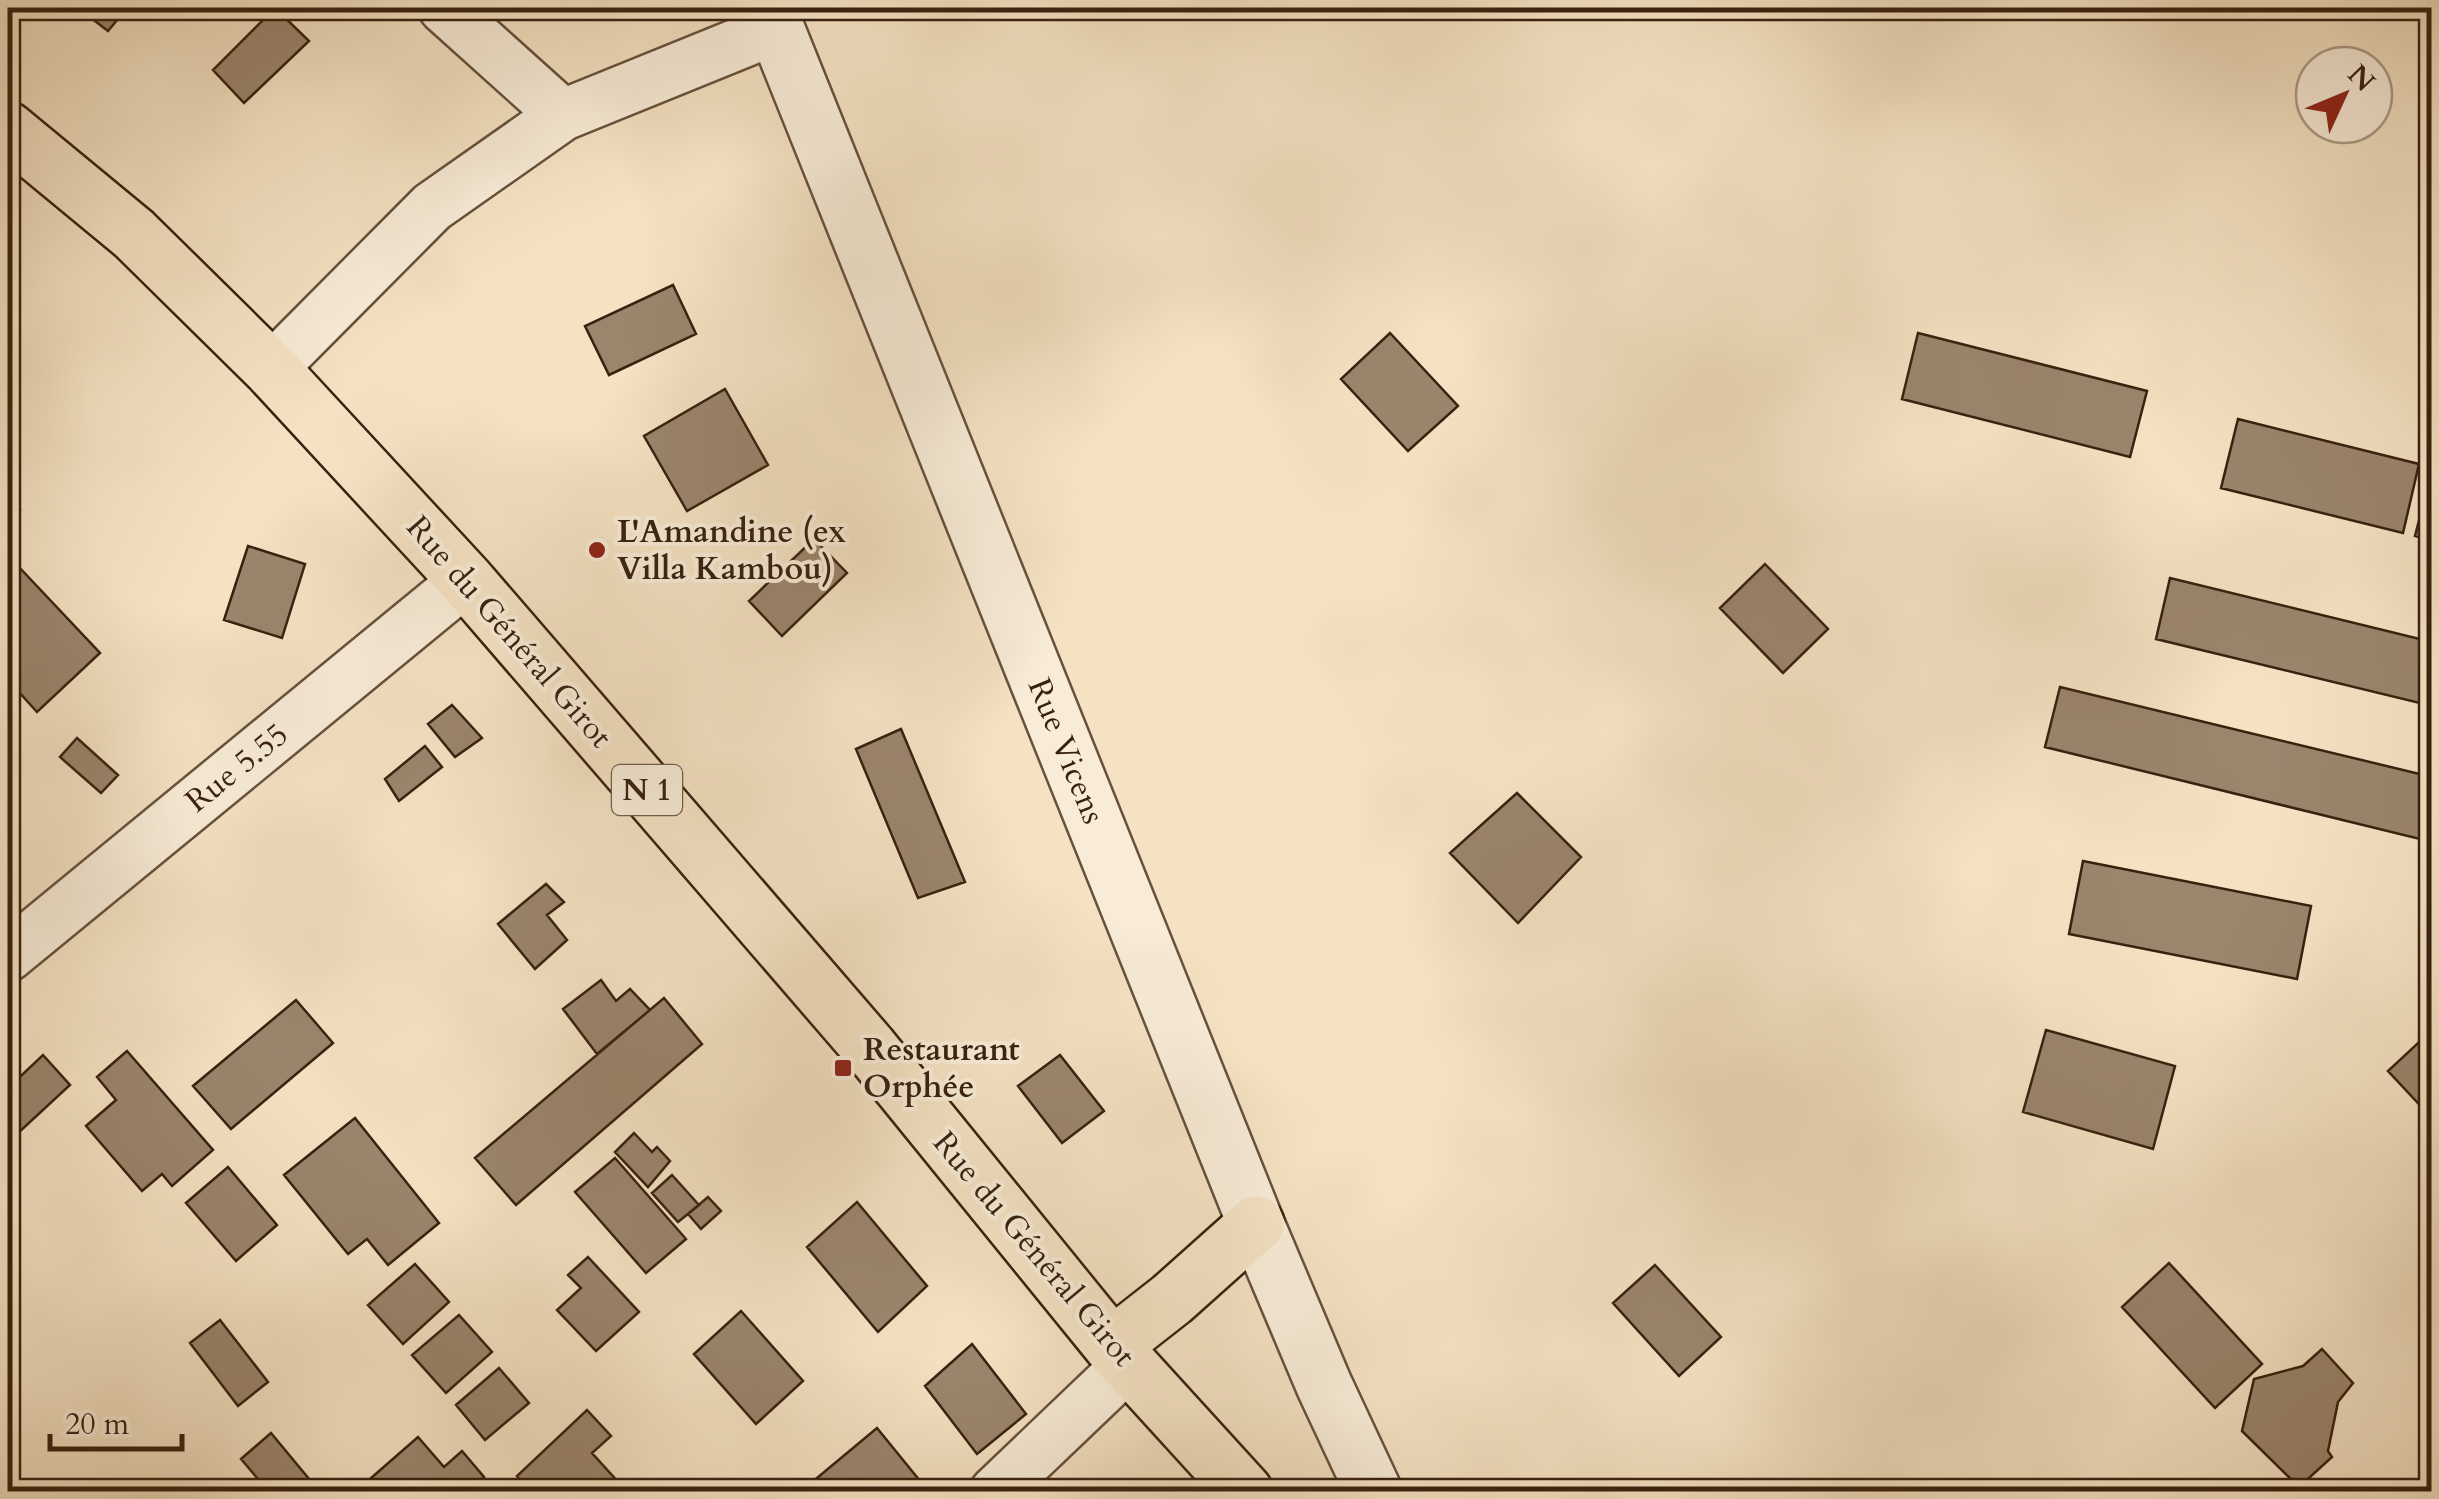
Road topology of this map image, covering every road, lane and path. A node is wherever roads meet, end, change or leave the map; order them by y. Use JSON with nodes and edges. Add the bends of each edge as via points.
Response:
{"nodes":[{"id":1,"x":444,"y":8,"type":"edge"},
{"id":2,"x":772,"y":18,"type":"edge"},
{"id":3,"x":564,"y":114,"type":"junction"},
{"id":4,"x":8,"y":130,"type":"edge"},
{"id":5,"x":271,"y":369,"type":"junction"},
{"id":6,"x":466,"y":580,"type":"junction"},
{"id":7,"x":8,"y":956,"type":"edge"},
{"id":8,"x":1256,"y":1224,"type":"junction"},
{"id":9,"x":1120,"y":1356,"type":"junction"},
{"id":10,"x":995,"y":1492,"type":"edge"},
{"id":11,"x":1245,"y":1492,"type":"edge"},
{"id":12,"x":1374,"y":1492,"type":"edge"}],
"edges":[{"from":1,"to":3,"type":"street"},
{"from":2,"to":3,"type":"street"},
{"from":2,"to":8,"type":"street","name":"Rue Vicens"},
{"from":3,"to":5,"type":"street","via":[[432,207]]},
{"from":4,"to":5,"type":"highway","name":"Rue du Général Girot","number":"N 1","via":[[134,234]]},
{"from":5,"to":6,"type":"highway","name":"Rue du Général Girot","number":"N 1"},
{"from":6,"to":7,"type":"street","name":"Rue 5.55"},
{"from":6,"to":9,"type":"highway","name":"Rue du Général Girot","number":"N 1","via":[[869,1047]]},
{"from":8,"to":9,"type":"highway"},
{"from":8,"to":12,"type":"street","name":"Rue Vicens"},
{"from":9,"to":10,"type":"street"},
{"from":9,"to":11,"type":"highway","name":"Rue du Général Girot","number":"N 1"}]}
